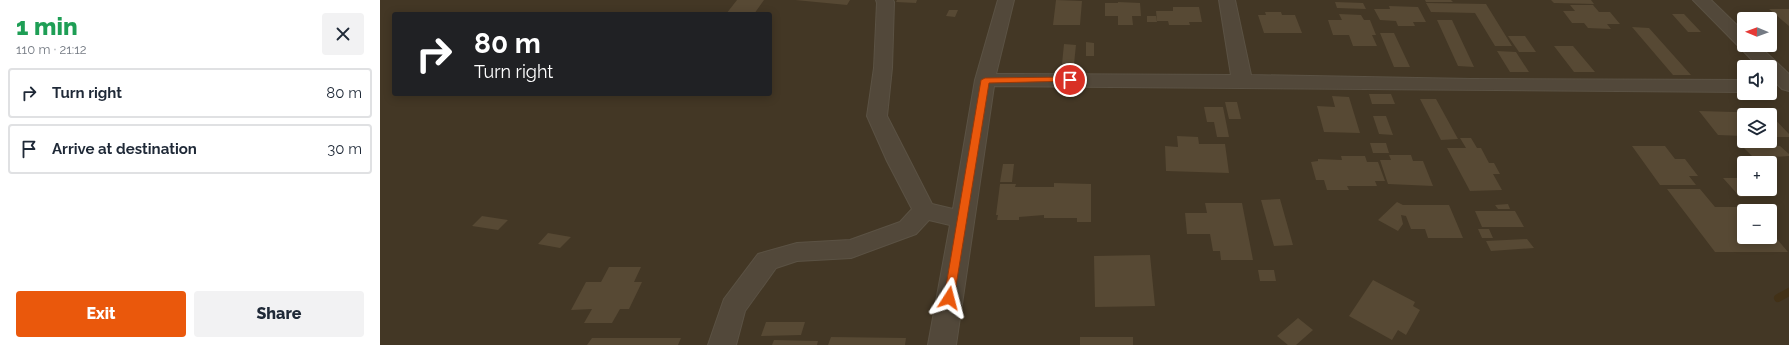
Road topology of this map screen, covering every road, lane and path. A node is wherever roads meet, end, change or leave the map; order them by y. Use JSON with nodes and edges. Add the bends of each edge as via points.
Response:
{"nodes":[{"id":1,"x":884,"y":0,"type":"edge"},
{"id":2,"x":1006,"y":0,"type":"edge"},
{"id":3,"x":1227,"y":0,"type":"edge"},
{"id":4,"x":1701,"y":0,"type":"edge"},
{"id":5,"x":1737,"y":35,"type":"edge"},
{"id":6,"x":1755,"y":52,"type":"edge"},
{"id":7,"x":985,"y":80,"type":"junction"},
{"id":8,"x":1242,"y":81,"type":"junction"},
{"id":9,"x":1789,"y":85,"type":"edge"},
{"id":10,"x":1737,"y":86,"type":"edge"},
{"id":11,"x":1777,"y":86,"type":"edge"},
{"id":12,"x":924,"y":210,"type":"junction"},
{"id":13,"x":962,"y":220,"type":"junction"},
{"id":14,"x":722,"y":345,"type":"edge"},
{"id":15,"x":942,"y":345,"type":"edge"}],
"edges":[{"from":1,"to":12,"type":"street","via":[[886,2],[883,68],[876,116]]},
{"from":2,"to":7,"type":"street"},
{"from":3,"to":8,"type":"street"},
{"from":4,"to":5,"type":"street"},
{"from":6,"to":9,"type":"street"},
{"from":7,"to":8,"type":"street"},
{"from":7,"to":13,"type":"street"},
{"from":8,"to":10,"type":"street"},
{"from":9,"to":11,"type":"street"},
{"from":12,"to":13,"type":"street"},
{"from":12,"to":14,"type":"street","via":[[908,228],[851,249],[796,252],[767,261],[733,307]]},
{"from":13,"to":15,"type":"street"}]}
